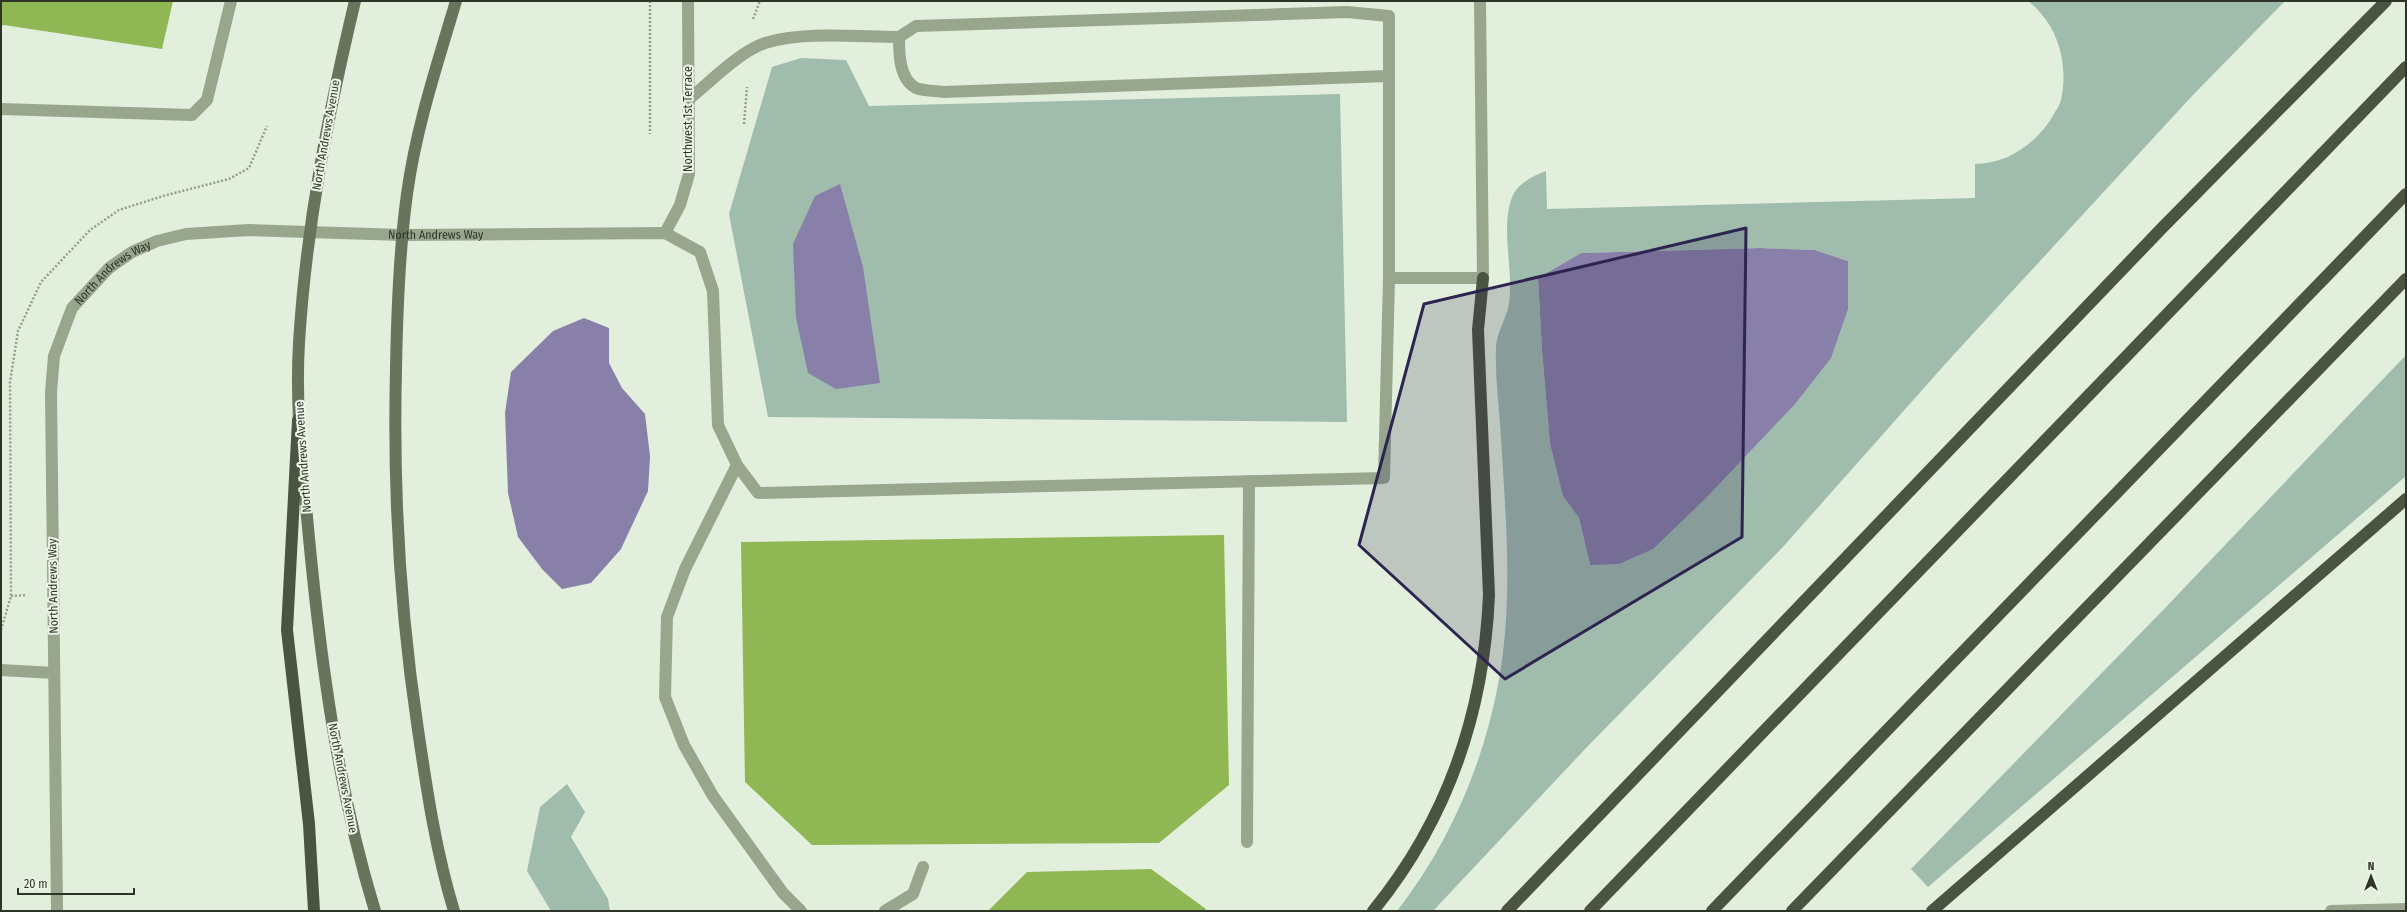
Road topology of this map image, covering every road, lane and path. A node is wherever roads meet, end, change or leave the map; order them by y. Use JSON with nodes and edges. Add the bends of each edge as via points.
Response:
{"nodes":[{"id":1,"x":231,"y":1,"type":"edge"},
{"id":2,"x":355,"y":1,"type":"edge"},
{"id":3,"x":456,"y":1,"type":"edge"},
{"id":4,"x":650,"y":1,"type":"edge"},
{"id":5,"x":688,"y":1,"type":"edge"},
{"id":6,"x":760,"y":1,"type":"edge"},
{"id":7,"x":1480,"y":1,"type":"edge"},
{"id":8,"x":2386,"y":1,"type":"edge"},
{"id":9,"x":752,"y":21,"type":"dead end"},
{"id":10,"x":899,"y":37,"type":"junction"},
{"id":11,"x":2406,"y":67,"type":"edge"},
{"id":12,"x":1388,"y":76,"type":"junction"},
{"id":13,"x":747,"y":85,"type":"dead end"},
{"id":14,"x":688,"y":99,"type":"junction"},
{"id":15,"x":1,"y":108,"type":"edge"},
{"id":16,"x":744,"y":124,"type":"dead end"},
{"id":17,"x":650,"y":134,"type":"dead end"},
{"id":18,"x":2406,"y":194,"type":"edge"},
{"id":19,"x":310,"y":231,"type":"junction"},
{"id":20,"x":665,"y":233,"type":"junction"},
{"id":21,"x":402,"y":236,"type":"junction"},
{"id":22,"x":1389,"y":278,"type":"junction"},
{"id":23,"x":1483,"y":278,"type":"junction"},
{"id":24,"x":2406,"y":279,"type":"edge"},
{"id":25,"x":298,"y":420,"type":"junction"},
{"id":26,"x":737,"y":465,"type":"junction"},
{"id":27,"x":1249,"y":481,"type":"junction"},
{"id":28,"x":2406,"y":499,"type":"edge"},
{"id":29,"x":1,"y":670,"type":"edge"},
{"id":30,"x":54,"y":673,"type":"junction"},
{"id":31,"x":1247,"y":842,"type":"dead end"},
{"id":32,"x":923,"y":867,"type":"dead end"},
{"id":33,"x":2406,"y":909,"type":"edge"},
{"id":34,"x":57,"y":911,"type":"edge"},
{"id":35,"x":314,"y":911,"type":"edge"},
{"id":36,"x":375,"y":911,"type":"edge"},
{"id":37,"x":454,"y":911,"type":"edge"},
{"id":38,"x":801,"y":911,"type":"edge"},
{"id":39,"x":885,"y":911,"type":"edge"},
{"id":40,"x":1373,"y":911,"type":"edge"},
{"id":41,"x":1507,"y":911,"type":"edge"},
{"id":42,"x":1590,"y":911,"type":"edge"},
{"id":43,"x":1712,"y":911,"type":"edge"},
{"id":44,"x":1792,"y":911,"type":"edge"},
{"id":45,"x":1932,"y":911,"type":"edge"},
{"id":46,"x":2331,"y":911,"type":"edge"}],
"edges":[{"from":1,"to":15,"type":"street","via":[[206,100],[192,115]]},
{"from":2,"to":19,"type":"main road","name":"North Andrews Avenue","via":[[336,81]]},
{"from":3,"to":21,"type":"main road","via":[[416,142]]},
{"from":4,"to":17,"type":"path"},
{"from":5,"to":14,"type":"street","name":"Northwest 1st Terrace"},
{"from":6,"to":9,"type":"path"},
{"from":7,"to":23,"type":"street"},
{"from":8,"to":41,"type":"highway","via":[[2163,227]]},
{"from":10,"to":12,"type":"street","via":[[899,55],[905,76],[916,88],[944,92]]},
{"from":10,"to":12,"type":"street","via":[[916,26],[1347,12],[1389,16]]},
{"from":10,"to":14,"type":"street","via":[[807,37],[764,44],[738,59]]},
{"from":11,"to":42,"type":"highway"},
{"from":12,"to":22,"type":"street"},
{"from":13,"to":16,"type":"path"},
{"from":14,"to":20,"type":"street","name":"Northwest 1st Terrace","via":[[688,174],[680,205]]},
{"from":18,"to":43,"type":"highway"},
{"from":19,"to":21,"type":"street","name":"North Andrews Way"},
{"from":19,"to":25,"type":"main road","name":"North Andrews Avenue","via":[[299,345]]},
{"from":19,"to":30,"type":"street","name":"North Andrews Way","via":[[215,231],[157,241],[132,252],[109,268],[72,308],[54,356],[51,392]]},
{"from":20,"to":21,"type":"street","name":"North Andrews Way"},
{"from":20,"to":26,"type":"street","via":[[700,252],[713,291],[718,425]]},
{"from":21,"to":37,"type":"main road","via":[[396,323],[395,412],[402,587],[412,687],[426,784],[444,878]]},
{"from":22,"to":23,"type":"street"},
{"from":22,"to":27,"type":"street","via":[[1384,478]]},
{"from":23,"to":40,"type":"highway","via":[[1478,330],[1489,595],[1482,674],[1462,751],[1437,811],[1419,847]]},
{"from":24,"to":44,"type":"highway"},
{"from":25,"to":35,"type":"highway","via":[[287,630],[309,824]]},
{"from":25,"to":36,"type":"main road","name":"North Andrews Avenue","via":[[320,646],[347,805]]},
{"from":26,"to":27,"type":"street","via":[[758,493]]},
{"from":26,"to":38,"type":"street","via":[[685,569],[667,617],[665,697],[684,745],[713,796],[783,893]]},
{"from":27,"to":31,"type":"street"},
{"from":28,"to":45,"type":"highway"},
{"from":29,"to":30,"type":"street"},
{"from":30,"to":34,"type":"street","name":"North Andrews Way"},
{"from":32,"to":39,"type":"street","via":[[913,894]]},
{"from":33,"to":46,"type":"street"}]}
